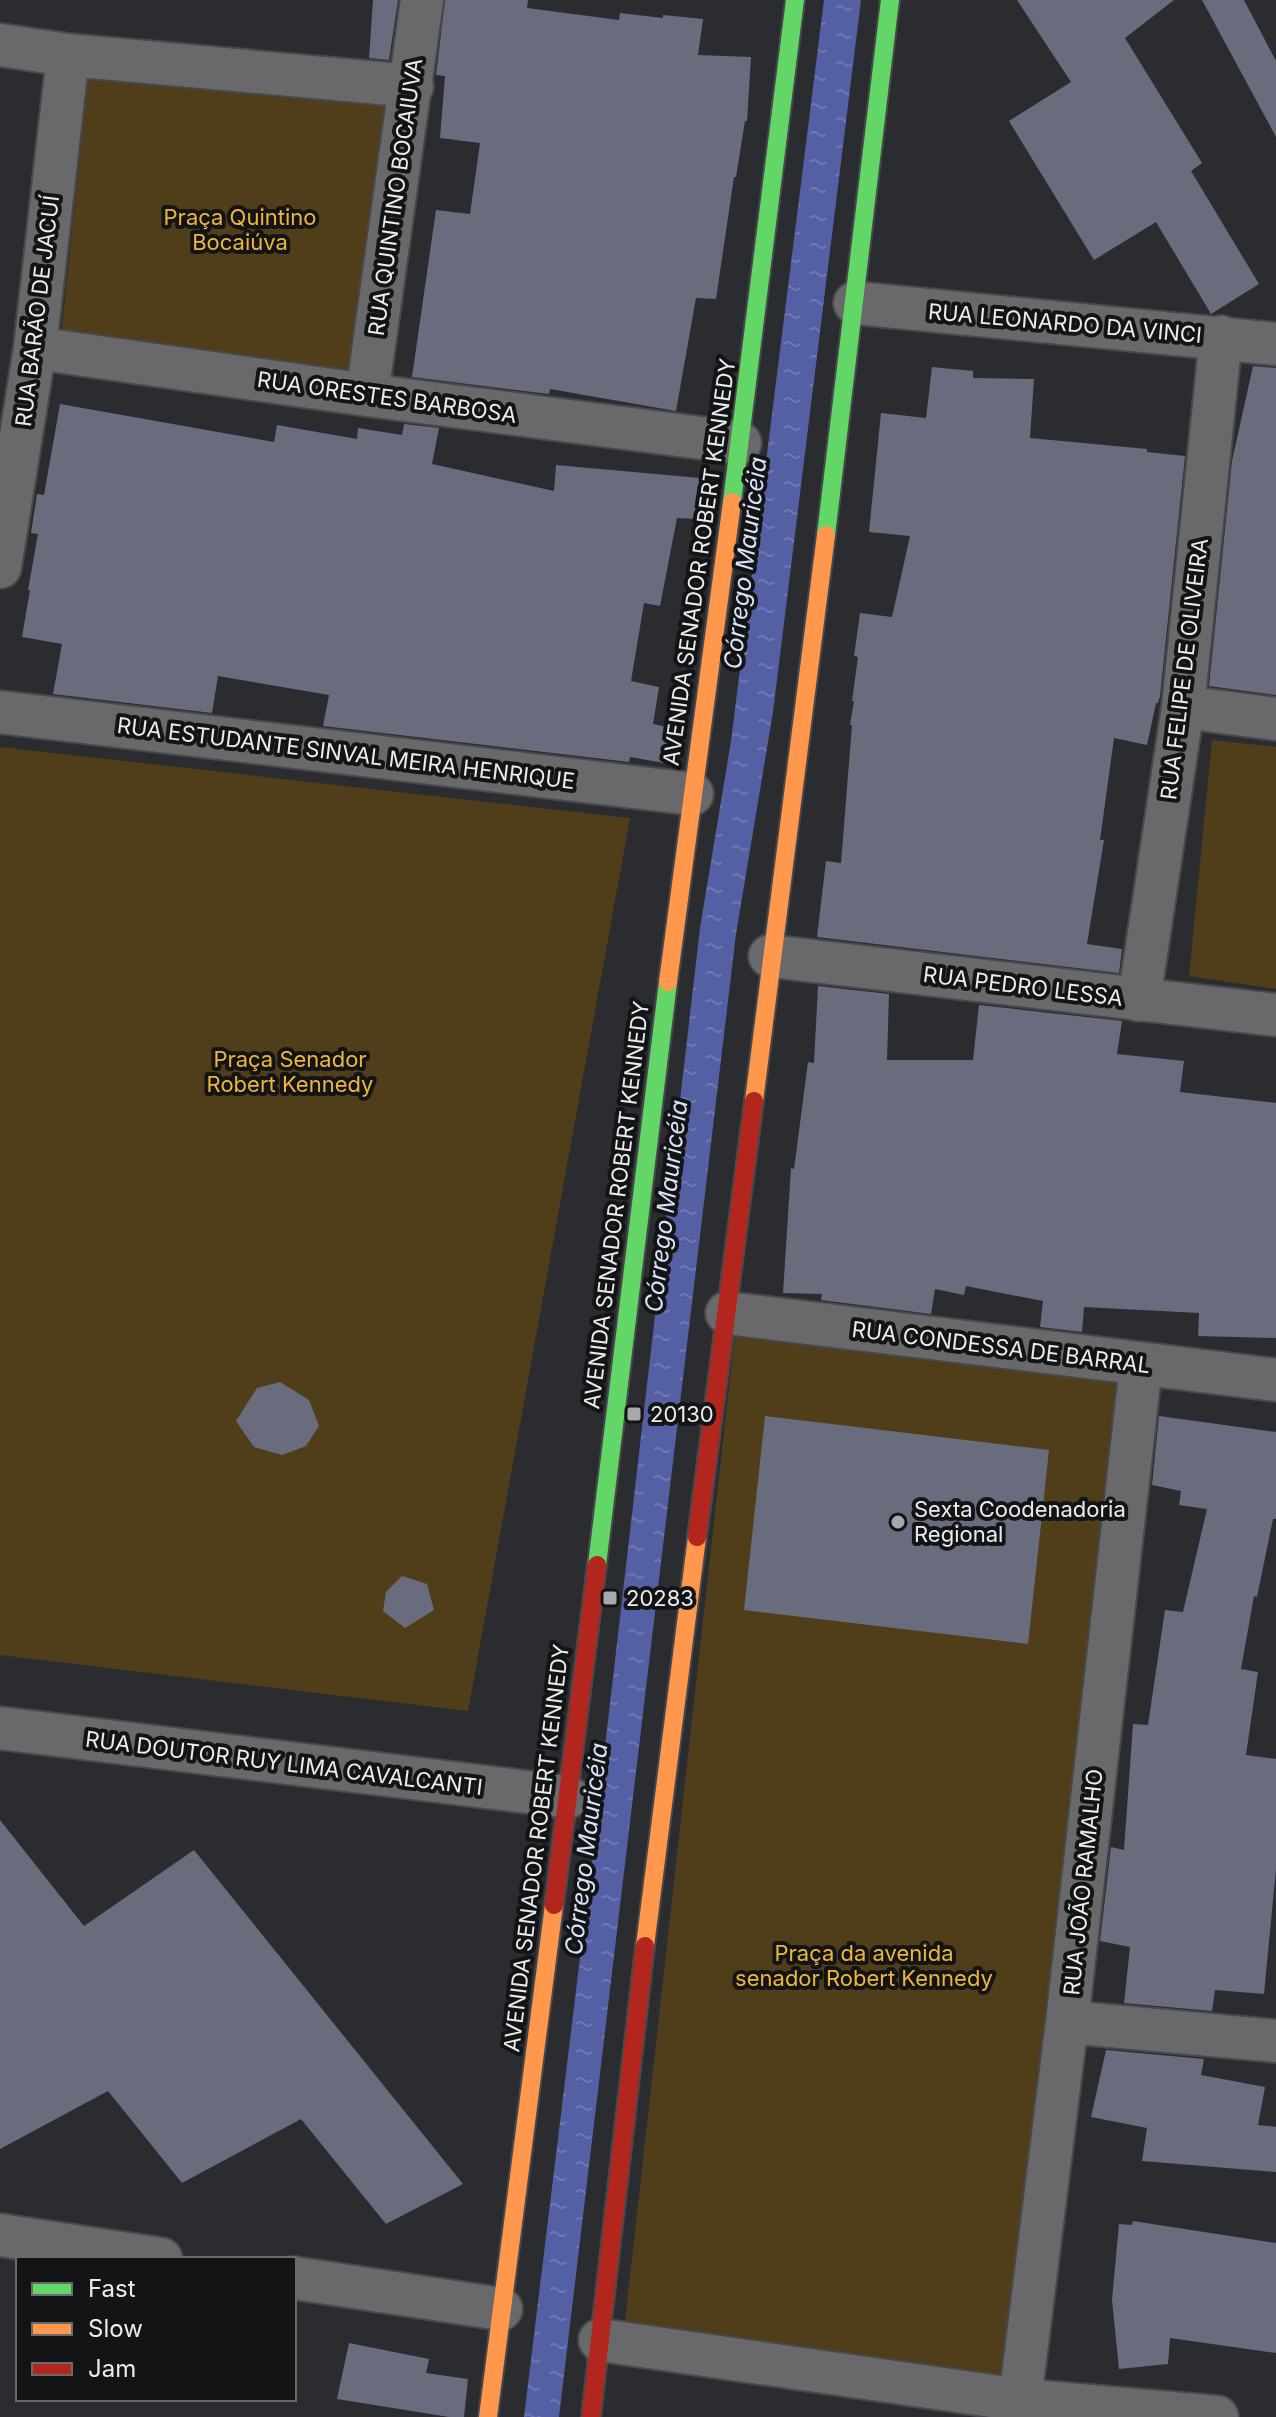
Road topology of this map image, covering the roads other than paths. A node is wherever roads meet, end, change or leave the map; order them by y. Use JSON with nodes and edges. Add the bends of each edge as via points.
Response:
{"nodes":[{"id":1,"x":422,"y":0,"type":"edge"},
{"id":2,"x":795,"y":0,"type":"edge"},
{"id":3,"x":890,"y":0,"type":"edge"},
{"id":4,"x":0,"y":45,"type":"edge"},
{"id":5,"x":68,"y":55,"type":"junction"},
{"id":6,"x":412,"y":86,"type":"junction"},
{"id":7,"x":855,"y":303,"type":"junction"},
{"id":8,"x":1221,"y":337,"type":"junction"},
{"id":9,"x":1276,"y":344,"type":"edge"},
{"id":10,"x":35,"y":348,"type":"junction"},
{"id":11,"x":367,"y":395,"type":"junction"},
{"id":12,"x":740,"y":443,"type":"junction"},
{"id":13,"x":0,"y":567,"type":"edge"},
{"id":14,"x":1183,"y":707,"type":"junction"},
{"id":15,"x":0,"y":712,"type":"edge"},
{"id":16,"x":1276,"y":719,"type":"edge"},
{"id":17,"x":692,"y":794,"type":"junction"},
{"id":18,"x":770,"y":956,"type":"junction"},
{"id":19,"x":1139,"y":1000,"type":"junction"},
{"id":20,"x":1276,"y":1015,"type":"edge"},
{"id":21,"x":727,"y":1313,"type":"junction"},
{"id":22,"x":1141,"y":1365,"type":"junction"},
{"id":23,"x":1276,"y":1380,"type":"edge"},
{"id":24,"x":0,"y":1728,"type":"edge"},
{"id":25,"x":568,"y":1797,"type":"junction"},
{"id":26,"x":1067,"y":2022,"type":"junction"},
{"id":27,"x":1276,"y":2041,"type":"edge"},
{"id":28,"x":0,"y":2235,"type":"edge"},
{"id":29,"x":148,"y":2257,"type":"edge"},
{"id":30,"x":296,"y":2278,"type":"edge"},
{"id":31,"x":501,"y":2309,"type":"junction"},
{"id":32,"x":600,"y":2340,"type":"junction"},
{"id":33,"x":1020,"y":2400,"type":"junction"},
{"id":34,"x":1174,"y":2415,"type":"edge"},
{"id":35,"x":488,"y":2417,"type":"edge"},
{"id":36,"x":591,"y":2417,"type":"edge"},
{"id":37,"x":1217,"y":2417,"type":"edge"}],
"edges":[{"from":1,"to":6,"type":"street","name":"RUA QUINTINO BOCAIUVA"},
{"from":2,"to":12,"type":"street","name":"AVENIDA SENADOR ROBERT KENNEDY"},
{"from":3,"to":7,"type":"street"},
{"from":4,"to":5,"type":"street"},
{"from":5,"to":6,"type":"street"},
{"from":5,"to":10,"type":"street","name":"RUA BARÃO DE JACUÍ"},
{"from":6,"to":11,"type":"street","name":"RUA QUINTINO BOCAIUVA"},
{"from":7,"to":8,"type":"street","name":"RUA LEONARDO DA VINCI"},
{"from":7,"to":18,"type":"street"},
{"from":8,"to":9,"type":"street","name":"RUA LEONARDO DA VINCI"},
{"from":8,"to":14,"type":"street","name":"RUA FELIPE DE OLIVEIRA"},
{"from":10,"to":11,"type":"street","name":"RUA ORESTES BARBOSA"},
{"from":10,"to":13,"type":"street","name":"RUA BARÃO DE JACUÍ"},
{"from":11,"to":12,"type":"street","name":"RUA ORESTES BARBOSA"},
{"from":12,"to":17,"type":"street","name":"AVENIDA SENADOR ROBERT KENNEDY"},
{"from":14,"to":16,"type":"street"},
{"from":14,"to":19,"type":"street","name":"RUA FELIPE DE OLIVEIRA"},
{"from":15,"to":17,"type":"street","name":"RUA ESTUDANTE SINVAL MEIRA HENRIQUE"},
{"from":17,"to":25,"type":"street","name":"AVENIDA SENADOR ROBERT KENNEDY"},
{"from":18,"to":19,"type":"street","name":"RUA PEDRO LESSA"},
{"from":18,"to":21,"type":"street"},
{"from":19,"to":20,"type":"street","name":"RUA PEDRO LESSA"},
{"from":21,"to":22,"type":"street","name":"RUA CONDESSA DE BARRAL"},
{"from":21,"to":32,"type":"street","via":[[663,1794]]},
{"from":22,"to":23,"type":"street","name":"RUA CONDESSA DE BARRAL"},
{"from":22,"to":26,"type":"street","name":"RUA JOÃO RAMALHO"},
{"from":24,"to":25,"type":"street","name":"RUA DOUTOR RUY LIMA CAVALCANTI"},
{"from":25,"to":31,"type":"street","name":"AVENIDA SENADOR ROBERT KENNEDY"},
{"from":26,"to":27,"type":"street"},
{"from":26,"to":33,"type":"street","name":"RUA JOÃO RAMALHO"},
{"from":28,"to":29,"type":"street"},
{"from":30,"to":31,"type":"street"},
{"from":31,"to":35,"type":"street","name":"AVENIDA SENADOR ROBERT KENNEDY"},
{"from":32,"to":33,"type":"street"},
{"from":32,"to":36,"type":"street"},
{"from":33,"to":34,"type":"street"},
{"from":34,"to":37,"type":"street"}]}
